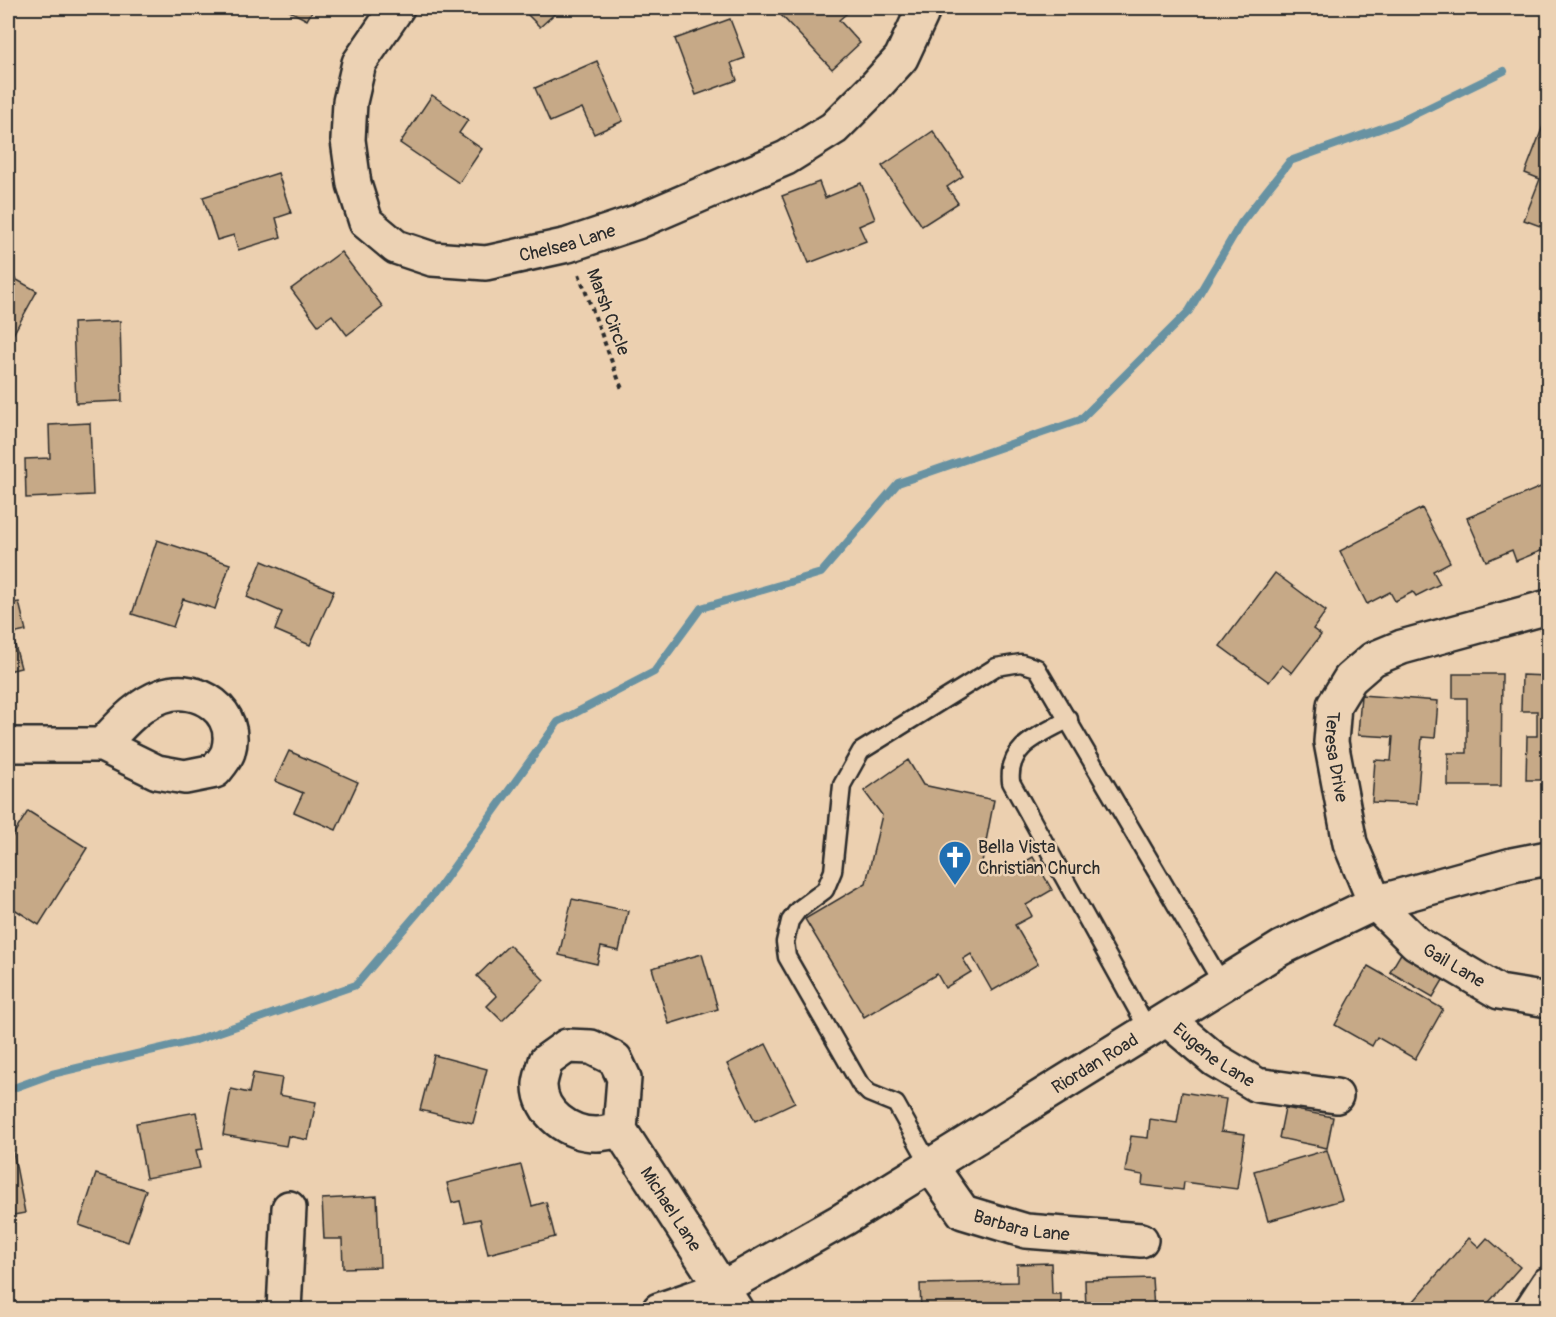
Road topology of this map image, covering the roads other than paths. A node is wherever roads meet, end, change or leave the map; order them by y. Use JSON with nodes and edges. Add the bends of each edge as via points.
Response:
{"nodes":[{"id":1,"x":397,"y":8,"type":"edge"},
{"id":2,"x":922,"y":8,"type":"edge"},
{"id":3,"x":1548,"y":607,"type":"edge"},
{"id":4,"x":1069,"y":719,"type":"junction"},
{"id":5,"x":8,"y":745,"type":"edge"},
{"id":6,"x":102,"y":745,"type":"dead end"},
{"id":7,"x":1548,"y":858,"type":"edge"},
{"id":8,"x":1375,"y":903,"type":"junction"},
{"id":9,"x":1222,"y":985,"type":"junction"},
{"id":10,"x":1548,"y":1000,"type":"edge"},
{"id":11,"x":1158,"y":1026,"type":"junction"},
{"id":12,"x":1336,"y":1096,"type":"dead end"},
{"id":13,"x":620,"y":1130,"type":"dead end"},
{"id":14,"x":930,"y":1165,"type":"junction"},
{"id":15,"x":290,"y":1208,"type":"dead end"},
{"id":16,"x":1141,"y":1240,"type":"dead end"},
{"id":17,"x":1548,"y":1284,"type":"edge"},
{"id":18,"x":729,"y":1299,"type":"edge"},
{"id":19,"x":284,"y":1310,"type":"edge"},
{"id":20,"x":659,"y":1310,"type":"edge"},
{"id":21,"x":1531,"y":1310,"type":"edge"}],
"edges":[{"from":1,"to":2,"type":"street","name":"Chelsea Lane","via":[[359,63],[350,102],[348,140],[354,184],[366,222],[396,246],[432,259],[486,263],[568,245],[637,222],[786,158],[834,128],[900,58]]},
{"from":3,"to":8,"type":"street","name":"Teresa Drive","via":[[1402,647],[1373,659],[1350,679],[1334,705],[1331,742],[1350,843]]},
{"from":4,"to":9,"type":"lane"},
{"from":4,"to":11,"type":"lane","via":[[1020,748],[1009,766],[1011,782]]},
{"from":4,"to":14,"type":"lane","via":[[1037,668],[1022,663],[996,667],[861,751],[842,785],[833,872],[825,890],[790,921],[785,942],[787,957],[860,1084],[869,1093],[896,1104]]},
{"from":5,"to":6,"type":"street"},
{"from":7,"to":8,"type":"street","name":"Riordan Road"},
{"from":8,"to":9,"type":"street","name":"Riordan Road","via":[[1281,948]]},
{"from":8,"to":10,"type":"street","name":"Gail Lane","via":[[1416,944],[1499,992]]},
{"from":9,"to":11,"type":"street","name":"Riordan Road"},
{"from":11,"to":12,"type":"street","name":"Eugene Lane","via":[[1257,1085]]},
{"from":11,"to":14,"type":"street","name":"Riordan Road"},
{"from":13,"to":18,"type":"street","name":"Michael Lane"},
{"from":14,"to":16,"type":"street","name":"Barbara Lane","via":[[963,1212],[1026,1231]]},
{"from":14,"to":18,"type":"street","name":"Riordan Road"},
{"from":15,"to":19,"type":"street"},
{"from":17,"to":21,"type":"street"},
{"from":18,"to":20,"type":"street","name":"Riordan Road"}]}
